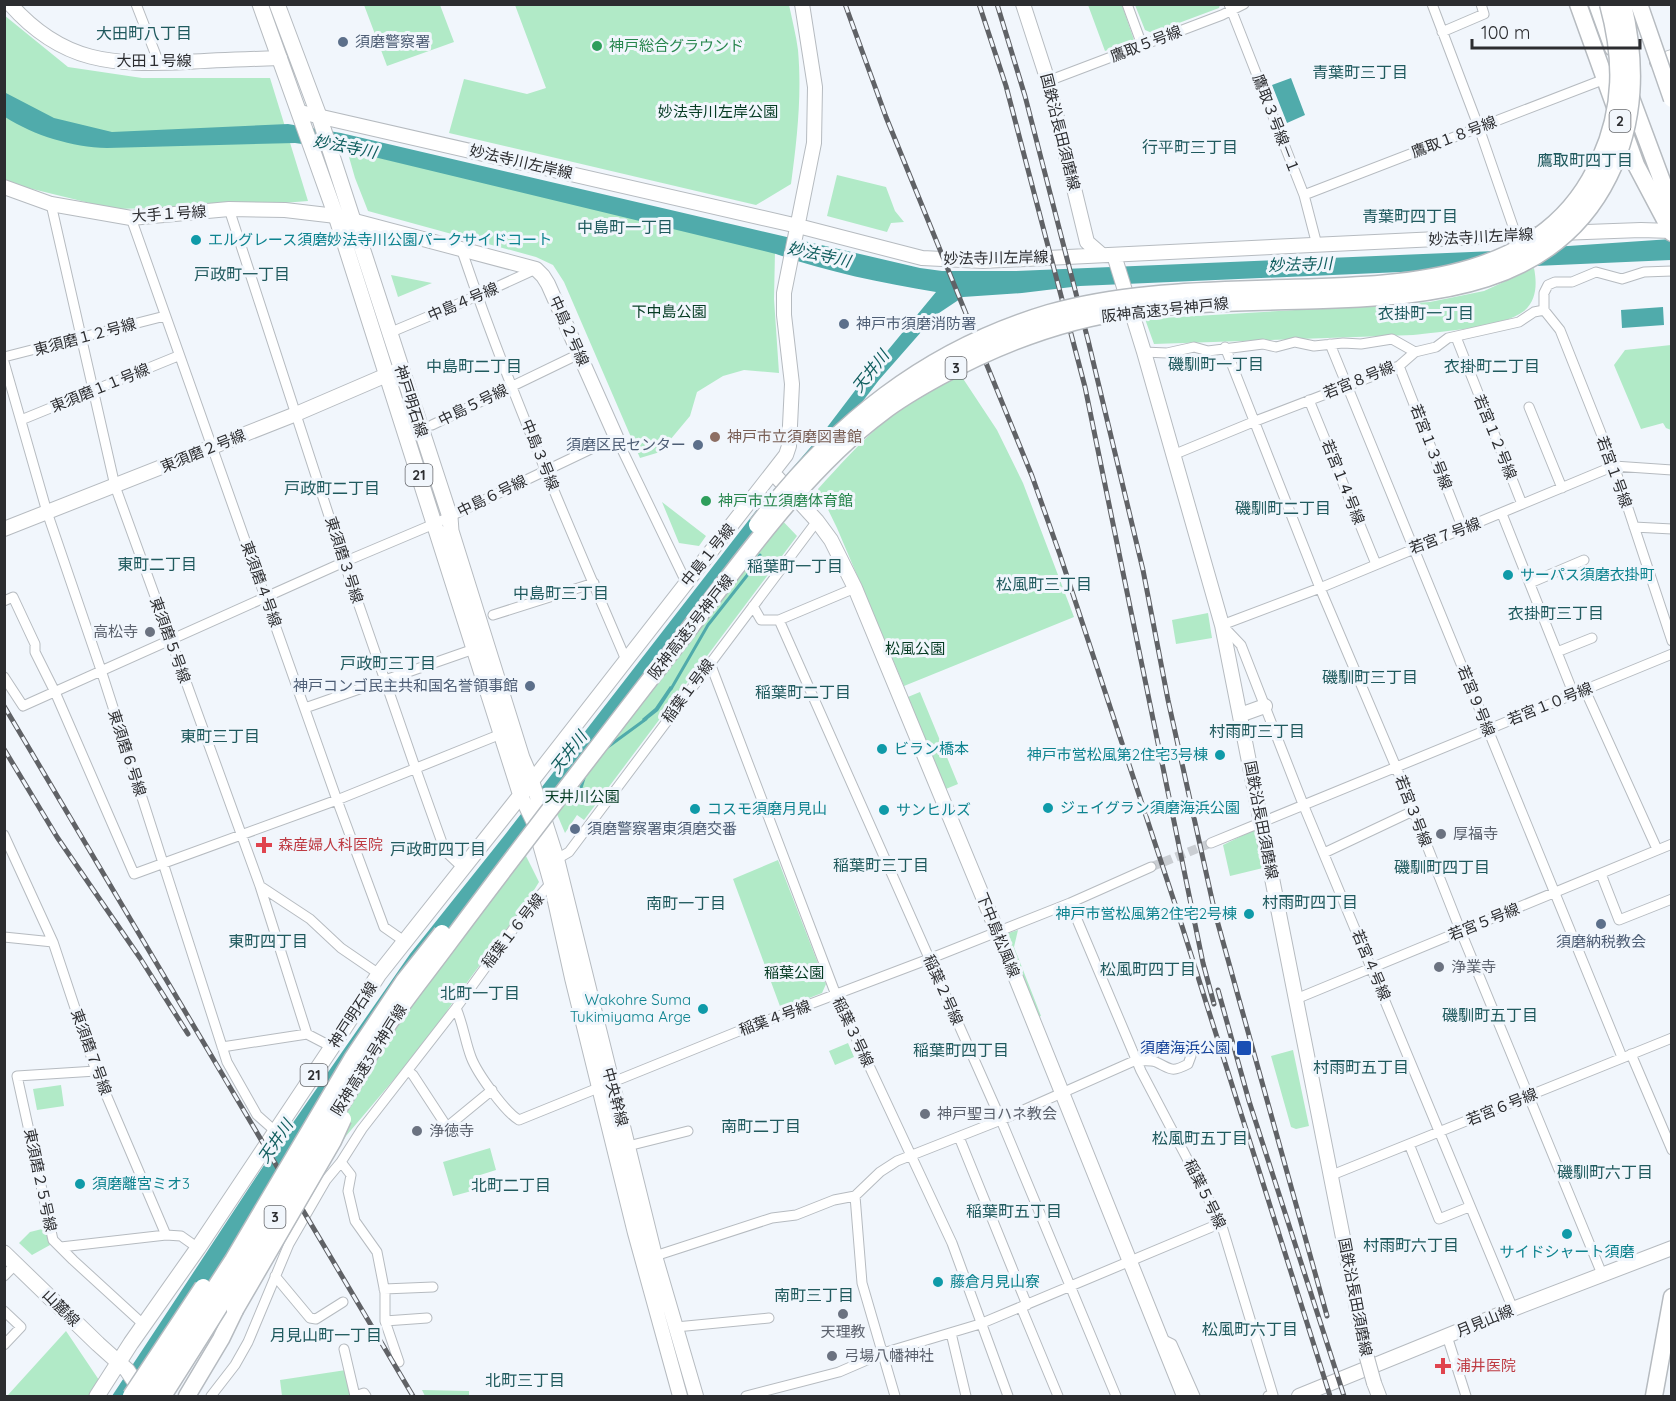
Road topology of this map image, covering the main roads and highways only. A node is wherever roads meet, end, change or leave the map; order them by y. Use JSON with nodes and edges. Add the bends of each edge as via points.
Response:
{"nodes":[{"id":1,"x":260,"y":4,"type":"edge"},
{"id":2,"x":278,"y":4,"type":"edge"},
{"id":3,"x":1578,"y":4,"type":"edge"},
{"id":4,"x":1597,"y":4,"type":"edge"},
{"id":5,"x":1608,"y":4,"type":"edge"},
{"id":6,"x":1623,"y":4,"type":"edge"},
{"id":7,"x":1634,"y":4,"type":"edge"},
{"id":8,"x":1639,"y":4,"type":"edge"},
{"id":9,"x":1664,"y":60,"type":"edge"},
{"id":10,"x":1671,"y":101,"type":"edge"},
{"id":11,"x":1671,"y":232,"type":"edge"},
{"id":12,"x":394,"y":372,"type":"junction"},
{"id":13,"x":521,"y":796,"type":"junction"},
{"id":14,"x":382,"y":1033,"type":"junction"},
{"id":15,"x":4,"y":1253,"type":"edge"},
{"id":16,"x":1671,"y":1297,"type":"edge"},
{"id":17,"x":123,"y":1366,"type":"junction"},
{"id":18,"x":140,"y":1395,"type":"edge"},
{"id":19,"x":97,"y":1396,"type":"edge"},
{"id":20,"x":163,"y":1396,"type":"edge"},
{"id":21,"x":187,"y":1396,"type":"edge"},
{"id":22,"x":1654,"y":1396,"type":"edge"}],
"edges":[{"from":1,"to":12,"type":"main road","name":"神戸明石線","number":"21"},
{"from":2,"to":12,"type":"main road","name":"神戸明石線","number":"21","via":[[319,116],[389,333]]},
{"from":3,"to":11,"type":"highway","number":"2","via":[[1636,165]]},
{"from":4,"to":11,"type":"highway","via":[[1665,189]]},
{"from":5,"to":18,"type":"highway","name":"阪神高速3号神戸線","number":"3","bridge":true,"via":[[1618,44],[1620,78],[1605,149],[1577,198],[1550,226],[1523,245],[1479,266],[1431,278],[1133,297],[1051,313],[1013,325],[939,361],[905,380],[842,429],[763,517],[559,786],[404,981],[352,1059],[273,1193]]},
{"from":6,"to":14,"type":"highway","name":"阪神高速3号神戸線","number":"3","bridge":true,"via":[[1634,72],[1631,110],[1617,159],[1598,196],[1570,230],[1518,267],[1477,283],[1422,294],[1137,310],[1057,326],[976,357],[879,414],[822,467],[772,524],[518,848]]},
{"from":7,"to":9,"type":"highway"},
{"from":8,"to":10,"type":"highway","bridge":true},
{"from":9,"to":10,"type":"highway"},
{"from":12,"to":13,"type":"main road","name":"神戸明石線","number":"21","via":[[434,524]]},
{"from":12,"to":13,"type":"main road","name":"神戸明石線","number":"21","via":[[450,516],[454,542],[532,781]]},
{"from":13,"to":17,"type":"main road","name":"神戸明石線","number":"21","via":[[379,974],[144,1325]]},
{"from":14,"to":20,"type":"highway","name":"阪神高速3号神戸線","number":"3","bridge":true,"via":[[246,1267]]},
{"from":14,"to":21,"type":"highway","bridge":true,"via":[[333,1141]]},
{"from":15,"to":17,"type":"main road","name":"山麓線"},
{"from":16,"to":22,"type":"highway"},
{"from":17,"to":18,"type":"main road"},
{"from":17,"to":19,"type":"main road","name":"神戸明石線","number":"21"}]}
